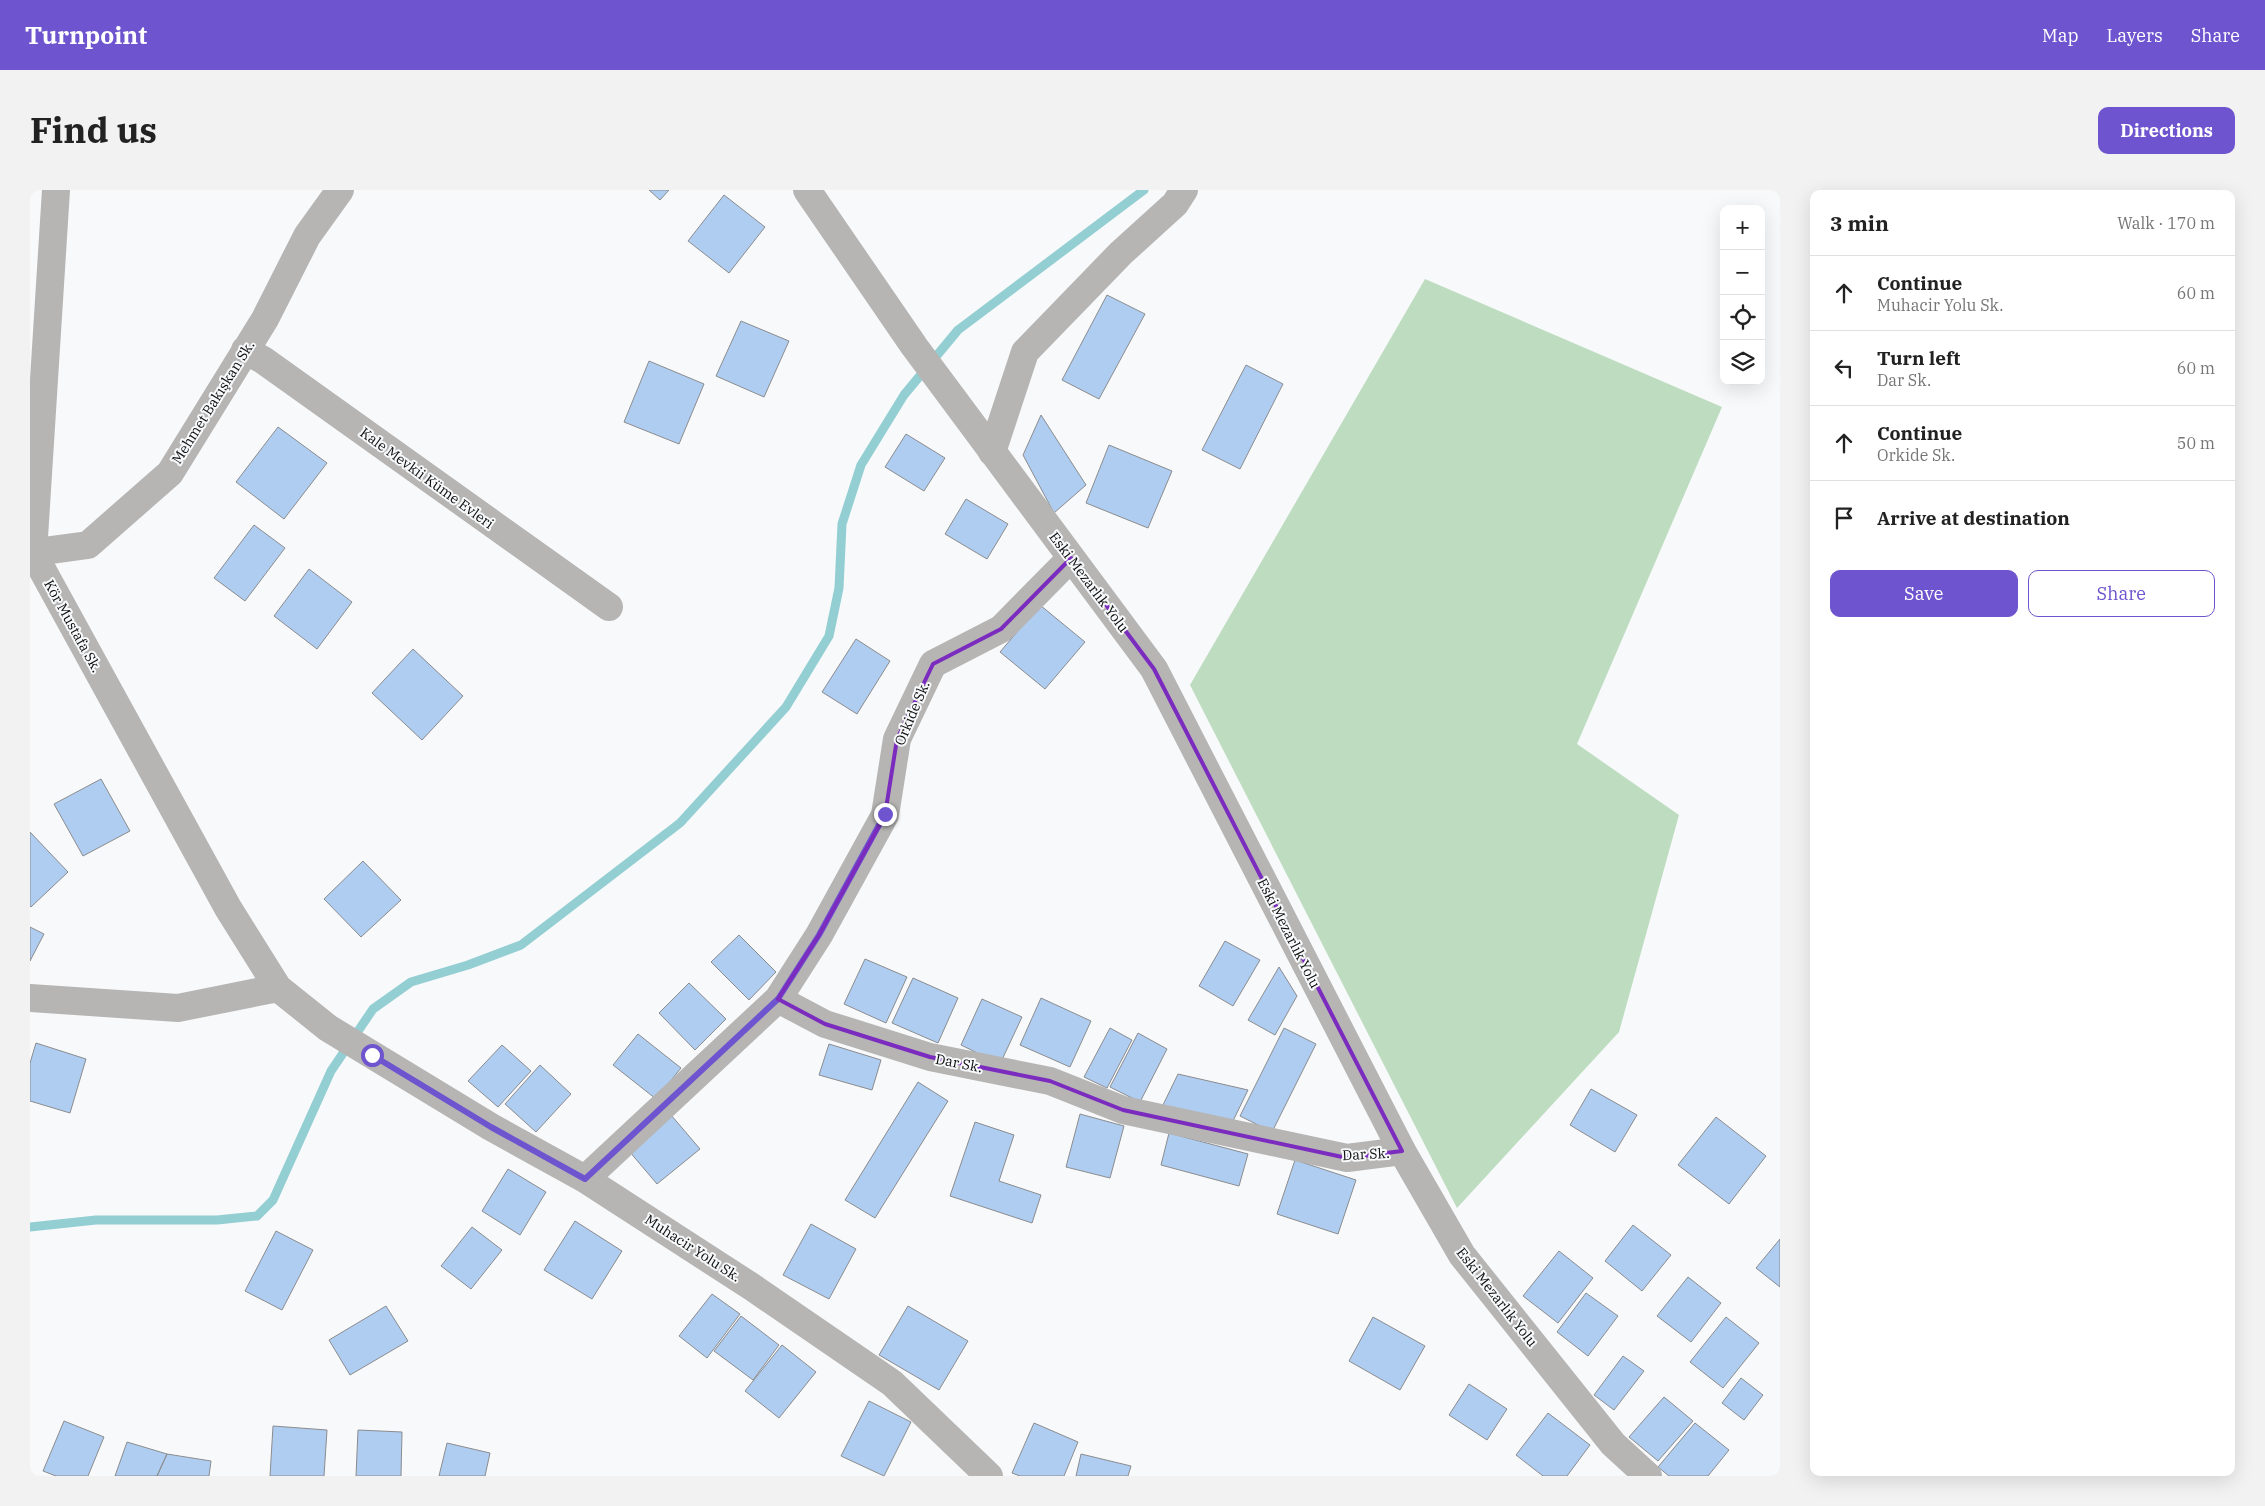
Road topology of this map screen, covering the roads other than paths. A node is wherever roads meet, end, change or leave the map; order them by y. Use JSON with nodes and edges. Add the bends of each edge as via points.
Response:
{"nodes":[{"id":1,"x":56,"y":190,"type":"edge"},
{"id":2,"x":340,"y":190,"type":"edge"},
{"id":3,"x":807,"y":190,"type":"edge"},
{"id":4,"x":1184,"y":190,"type":"edge"},
{"id":5,"x":245,"y":350,"type":"junction"},
{"id":6,"x":992,"y":452,"type":"junction"},
{"id":7,"x":32,"y":553,"type":"edge"},
{"id":8,"x":1071,"y":558,"type":"junction"},
{"id":9,"x":608,"y":607,"type":"dead end"},
{"id":10,"x":278,"y":988,"type":"junction"},
{"id":11,"x":30,"y":998,"type":"edge"},
{"id":12,"x":778,"y":999,"type":"junction"},
{"id":13,"x":372,"y":1055,"type":"joint"},
{"id":14,"x":1402,"y":1151,"type":"junction"},
{"id":15,"x":585,"y":1179,"type":"junction"},
{"id":16,"x":989,"y":1476,"type":"edge"},
{"id":17,"x":1648,"y":1476,"type":"edge"}],
"edges":[{"from":1,"to":7,"type":"street"},
{"from":2,"to":5,"type":"street","name":"Mehmet Bakışkan Sk.","via":[[307,236],[265,319]]},
{"from":3,"to":6,"type":"street","name":"Eski Mezarlık Yolu","via":[[914,346]]},
{"from":4,"to":6,"type":"street","via":[[1175,204],[1121,253],[1025,352]]},
{"from":5,"to":7,"type":"street","name":"Mehmet Bakışkan Sk.","via":[[170,473],[88,545]]},
{"from":5,"to":9,"type":"street","name":"Kale Mevkii Küme Evleri"},
{"from":6,"to":8,"type":"street","name":"Eski Mezarlık Yolu"},
{"from":7,"to":10,"type":"street","name":"Kör Mustafa Sk.","via":[[228,908]]},
{"from":8,"to":12,"type":"street","name":"Orkide Sk.","via":[[1001,629],[933,664],[897,739],[885,814],[828,919]]},
{"from":8,"to":14,"type":"street","name":"Eski Mezarlık Yolu","via":[[1154,669]]},
{"from":10,"to":11,"type":"street","via":[[178,1008]]},
{"from":10,"to":13,"type":"street","name":"Kör Mustafa Sk.","via":[[328,1028]]},
{"from":12,"to":14,"type":"street","name":"Dar Sk.","via":[[826,1024],[930,1057],[1050,1080],[1123,1110],[1346,1158]]},
{"from":12,"to":15,"type":"street"},
{"from":13,"to":15,"type":"street","name":"Muhacir Yolu Sk."},
{"from":14,"to":17,"type":"street","name":"Eski Mezarlık Yolu","via":[[1462,1255],[1613,1444]]},
{"from":15,"to":16,"type":"street","name":"Muhacir Yolu Sk.","via":[[892,1382]]}]}
